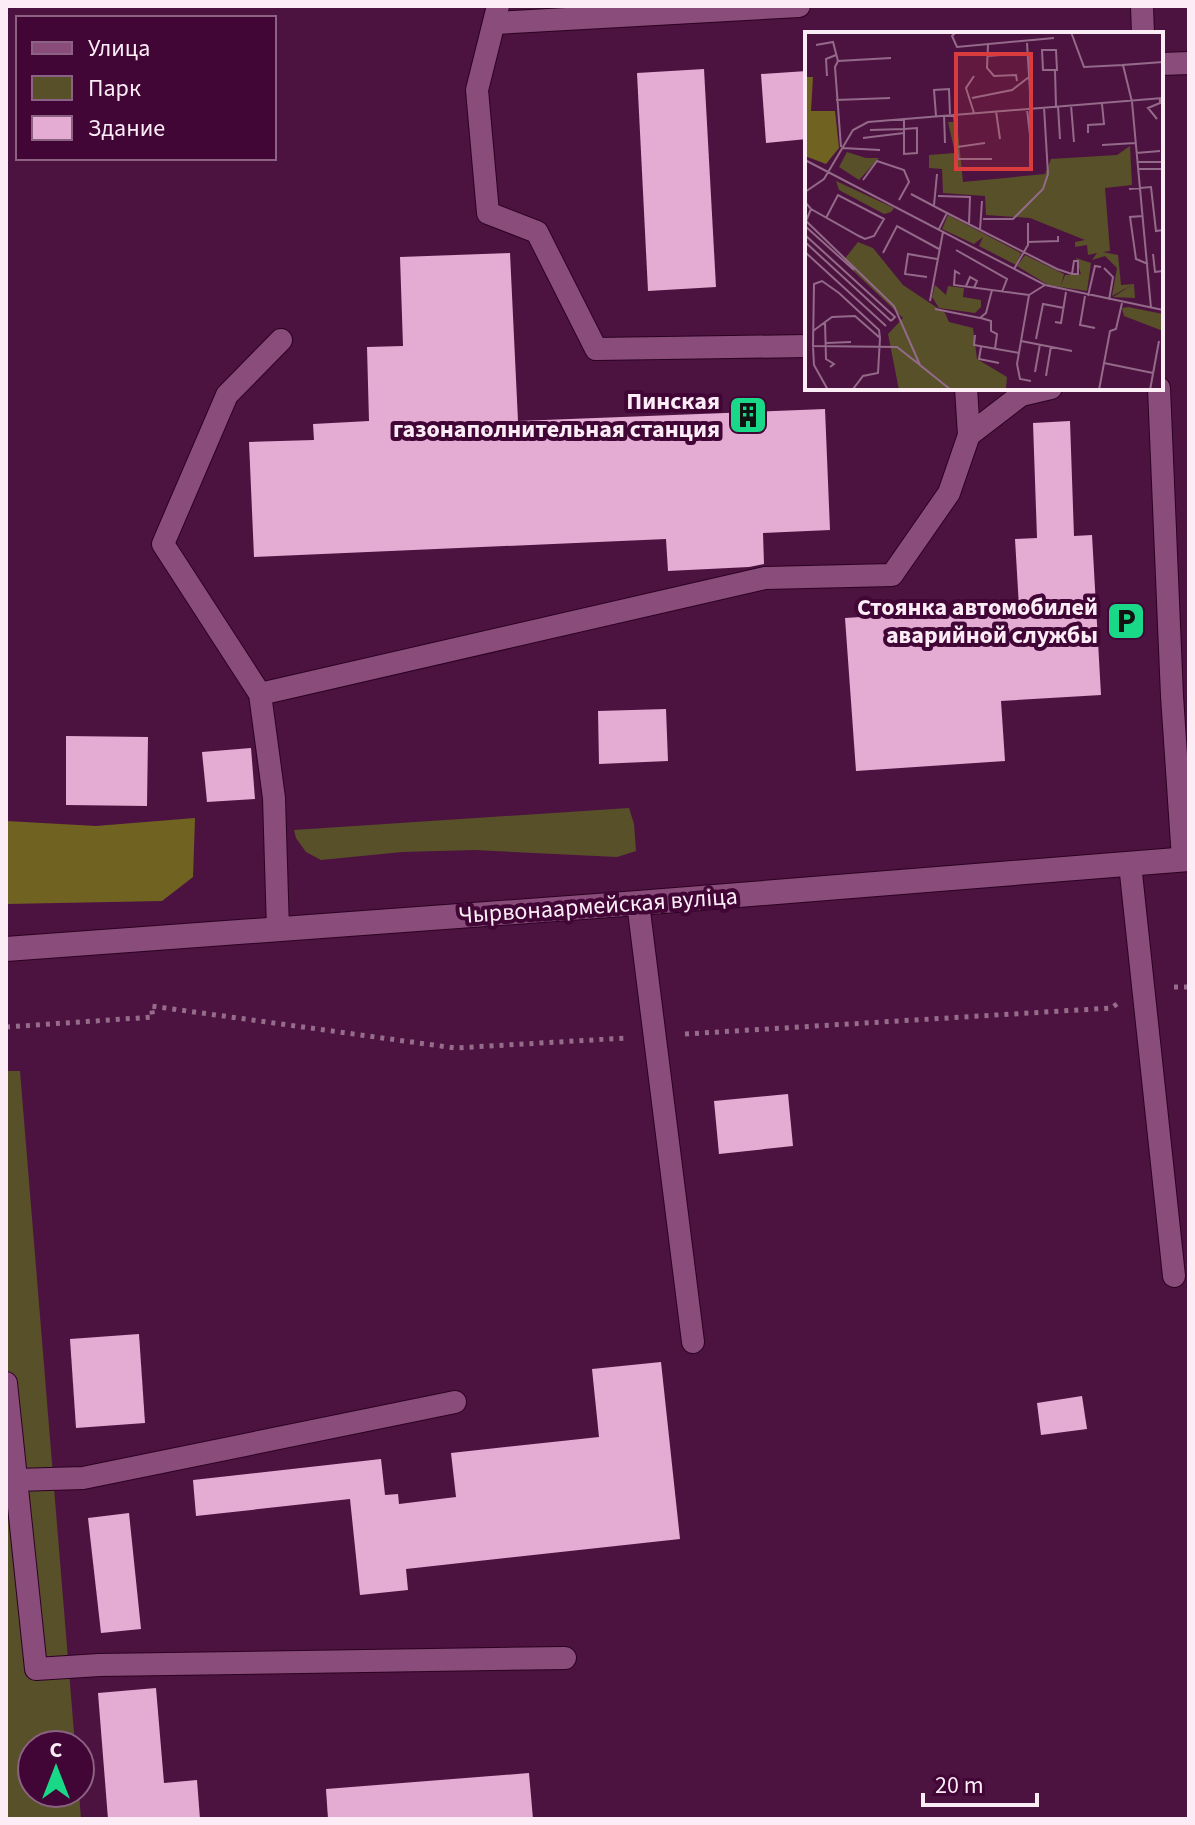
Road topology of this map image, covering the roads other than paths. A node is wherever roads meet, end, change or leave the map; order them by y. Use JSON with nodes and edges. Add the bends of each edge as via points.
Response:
{"nodes":[{"id":1,"x":799,"y":6,"type":"edge"},
{"id":2,"x":1142,"y":6,"type":"edge"},
{"id":3,"x":496,"y":14,"type":"edge"},
{"id":4,"x":1143,"y":32,"type":"edge"},
{"id":5,"x":1189,"y":63,"type":"edge"},
{"id":6,"x":1163,"y":64,"type":"edge"},
{"id":7,"x":281,"y":340,"type":"dead end"},
{"id":8,"x":805,"y":346,"type":"edge"},
{"id":9,"x":966,"y":390,"type":"edge"},
{"id":10,"x":1042,"y":390,"type":"edge"},
{"id":11,"x":1159,"y":390,"type":"edge"},
{"id":12,"x":969,"y":435,"type":"junction"},
{"id":13,"x":260,"y":694,"type":"junction"},
{"id":14,"x":1186,"y":859,"type":"edge"},
{"id":15,"x":1130,"y":864,"type":"junction"},
{"id":16,"x":638,"y":903,"type":"junction"},
{"id":17,"x":278,"y":930,"type":"junction"},
{"id":18,"x":6,"y":949,"type":"edge"},
{"id":19,"x":1174,"y":1276,"type":"dead end"},
{"id":20,"x":693,"y":1342,"type":"dead end"},
{"id":21,"x":6,"y":1383,"type":"edge"},
{"id":22,"x":455,"y":1402,"type":"dead end"},
{"id":23,"x":16,"y":1480,"type":"junction"},
{"id":24,"x":565,"y":1658,"type":"dead end"}],
"edges":[{"from":1,"to":3,"type":"lane"},
{"from":2,"to":4,"type":"lane"},
{"from":3,"to":8,"type":"lane","via":[[477,90],[488,213],[537,232],[596,349]]},
{"from":5,"to":6,"type":"lane"},
{"from":7,"to":13,"type":"lane","via":[[227,395],[163,544]]},
{"from":9,"to":12,"type":"lane"},
{"from":10,"to":12,"type":"lane","via":[[1021,395]]},
{"from":11,"to":14,"type":"lane","via":[[1171,680]]},
{"from":12,"to":13,"type":"lane","via":[[949,493],[892,575],[765,578]]},
{"from":13,"to":17,"type":"lane","via":[[274,798]]},
{"from":14,"to":15,"type":"street","name":"Чырвонаармейская вуліца"},
{"from":15,"to":16,"type":"street","name":"Чырвонаармейская вуліца"},
{"from":15,"to":19,"type":"lane"},
{"from":16,"to":17,"type":"street","name":"Чырвонаармейская вуліца"},
{"from":16,"to":20,"type":"lane"},
{"from":17,"to":18,"type":"street","name":"Чырвонаармейская вуліца"},
{"from":21,"to":23,"type":"lane"},
{"from":22,"to":23,"type":"lane","via":[[83,1478]]},
{"from":23,"to":24,"type":"lane","via":[[36,1669]]}]}
